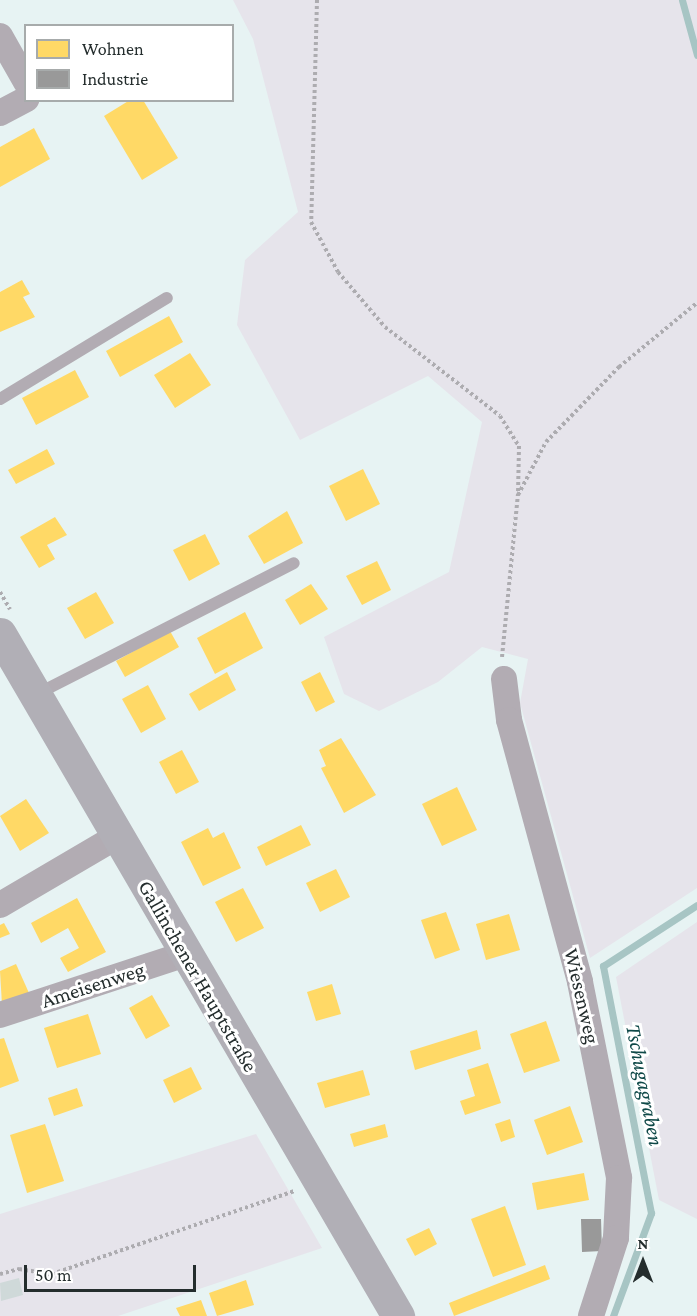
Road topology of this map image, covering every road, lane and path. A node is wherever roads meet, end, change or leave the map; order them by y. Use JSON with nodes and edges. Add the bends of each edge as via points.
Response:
{"nodes":[{"id":1,"x":317,"y":0,"type":"edge"},
{"id":2,"x":0,"y":36,"type":"edge"},
{"id":3,"x":24,"y":78,"type":"edge"},
{"id":4,"x":24,"y":100,"type":"edge"},
{"id":5,"x":0,"y":113,"type":"edge"},
{"id":6,"x":167,"y":298,"type":"dead end"},
{"id":7,"x":697,"y":303,"type":"edge"},
{"id":8,"x":0,"y":399,"type":"edge"},
{"id":9,"x":518,"y":495,"type":"junction"},
{"id":10,"x":294,"y":563,"type":"dead end"},
{"id":11,"x":0,"y":634,"type":"edge"},
{"id":12,"x":504,"y":679,"type":"joint"},
{"id":13,"x":36,"y":695,"type":"junction"},
{"id":14,"x":116,"y":837,"type":"junction"},
{"id":15,"x":0,"y":905,"type":"edge"},
{"id":16,"x":185,"y":954,"type":"junction"},
{"id":17,"x":0,"y":1015,"type":"edge"},
{"id":18,"x":301,"y":1189,"type":"dead end"},
{"id":19,"x":0,"y":1274,"type":"edge"},
{"id":20,"x":398,"y":1316,"type":"edge"},
{"id":21,"x":591,"y":1316,"type":"edge"}],
"edges":[{"from":1,"to":9,"type":"path","via":[[311,222],[338,272],[385,327],[500,416],[519,446]]},
{"from":2,"to":3,"type":"street"},
{"from":4,"to":5,"type":"street"},
{"from":6,"to":8,"type":"lane"},
{"from":7,"to":9,"type":"path","via":[[619,367],[546,442]]},
{"from":9,"to":12,"type":"path","via":[[501,638]]},
{"from":10,"to":13,"type":"lane"},
{"from":11,"to":13,"type":"main road","name":"Gallinchener Hauptstraße"},
{"from":12,"to":21,"type":"street","name":"Wiesenweg","via":[[509,720],[580,982],[619,1178],[616,1238]]},
{"from":13,"to":14,"type":"main road","name":"Gallinchener Hauptstraße"},
{"from":14,"to":15,"type":"street"},
{"from":14,"to":16,"type":"main road","name":"Gallinchener Hauptstraße"},
{"from":16,"to":17,"type":"street","name":"Ameisenweg"},
{"from":16,"to":20,"type":"main road","name":"Gallinchener Hauptstraße"},
{"from":18,"to":19,"type":"path","via":[[52,1274],[19,1269]]}]}
